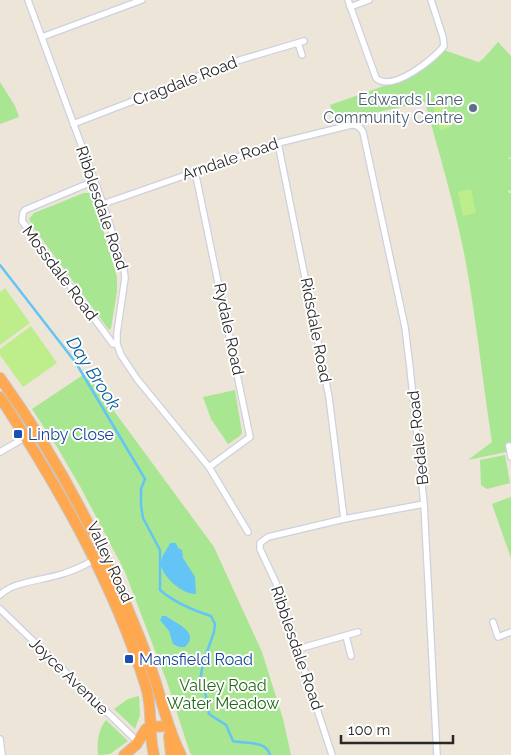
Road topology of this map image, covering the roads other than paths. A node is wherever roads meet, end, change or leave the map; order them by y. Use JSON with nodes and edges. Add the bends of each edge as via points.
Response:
{"nodes":[{"id":1,"x":28,"y":0,"type":"edge"},
{"id":2,"x":142,"y":0,"type":"edge"},
{"id":3,"x":348,"y":0,"type":"edge"},
{"id":4,"x":369,"y":0,"type":"edge"},
{"id":5,"x":431,"y":0,"type":"edge"},
{"id":6,"x":350,"y":7,"type":"junction"},
{"id":7,"x":42,"y":37,"type":"junction"},
{"id":8,"x":302,"y":55,"type":"dead end"},
{"id":9,"x":73,"y":124,"type":"junction"},
{"id":10,"x":360,"y":127,"type":"joint"},
{"id":11,"x":278,"y":142,"type":"junction"},
{"id":12,"x":195,"y":171,"type":"junction"},
{"id":13,"x":94,"y":181,"type":"junction"},
{"id":14,"x":102,"y":204,"type":"junction"},
{"id":15,"x":117,"y":344,"type":"junction"},
{"id":16,"x":0,"y":378,"type":"edge"},
{"id":17,"x":0,"y":397,"type":"edge"},
{"id":18,"x":36,"y":432,"type":"junction"},
{"id":19,"x":26,"y":437,"type":"junction"},
{"id":20,"x":509,"y":446,"type":"dead end"},
{"id":21,"x":0,"y":452,"type":"edge"},
{"id":22,"x":511,"y":457,"type":"edge"},
{"id":23,"x":208,"y":467,"type":"junction"},
{"id":24,"x":424,"y":504,"type":"junction"},
{"id":25,"x":344,"y":519,"type":"junction"},
{"id":26,"x":248,"y":532,"type":"dead end"},
{"id":27,"x":99,"y":558,"type":"junction"},
{"id":28,"x":0,"y":594,"type":"edge"},
{"id":29,"x":0,"y":609,"type":"edge"},
{"id":30,"x":493,"y":622,"type":"dead end"},
{"id":31,"x":358,"y":632,"type":"dead end"},
{"id":32,"x":511,"y":632,"type":"edge"},
{"id":33,"x":346,"y":636,"type":"junction"},
{"id":34,"x":298,"y":648,"type":"junction"},
{"id":35,"x":351,"y":656,"type":"dead end"},
{"id":36,"x":151,"y":727,"type":"junction"},
{"id":37,"x":168,"y":728,"type":"junction"},
{"id":38,"x":0,"y":739,"type":"edge"},
{"id":39,"x":138,"y":742,"type":"junction"},
{"id":40,"x":2,"y":755,"type":"edge"},
{"id":41,"x":124,"y":755,"type":"edge"},
{"id":42,"x":154,"y":755,"type":"edge"},
{"id":43,"x":171,"y":755,"type":"edge"},
{"id":44,"x":181,"y":755,"type":"edge"},
{"id":45,"x":332,"y":755,"type":"edge"},
{"id":46,"x":437,"y":755,"type":"edge"}],
"edges":[{"from":1,"to":7,"type":"street","name":"Ribblesdale Road"},
{"from":2,"to":7,"type":"street"},
{"from":3,"to":6,"type":"street"},
{"from":4,"to":6,"type":"street"},
{"from":5,"to":6,"type":"street","via":[[444,46],[407,76],[386,82],[376,78]]},
{"from":7,"to":9,"type":"street","name":"Ribblesdale Road"},
{"from":8,"to":9,"type":"street","name":"Cragdale Road","via":[[301,42],[240,60]]},
{"from":9,"to":13,"type":"street","name":"Ribblesdale Road"},
{"from":10,"to":11,"type":"street","name":"Arndale Road","via":[[354,124]]},
{"from":10,"to":24,"type":"street","name":"Bedale Road","via":[[405,328]]},
{"from":11,"to":12,"type":"street","name":"Arndale Road"},
{"from":11,"to":25,"type":"street","name":"Ridsdale Road","via":[[329,397]]},
{"from":12,"to":14,"type":"street","name":"Arndale Road"},
{"from":12,"to":23,"type":"street","name":"Rydale Road","via":[[250,437]]},
{"from":13,"to":14,"type":"street","name":"Ribblesdale Road"},
{"from":13,"to":15,"type":"street","name":"Mossdale Road","via":[[25,210],[22,221],[113,344]]},
{"from":14,"to":15,"type":"street","name":"Ribblesdale Road","via":[[126,278]]},
{"from":15,"to":23,"type":"street","via":[[137,379]]},
{"from":16,"to":18,"type":"highway","name":"Valley Road"},
{"from":17,"to":19,"type":"highway","name":"Valley Road"},
{"from":18,"to":19,"type":"highway"},
{"from":18,"to":27,"type":"highway","name":"Valley Road","via":[[72,495]]},
{"from":19,"to":21,"type":"street"},
{"from":19,"to":27,"type":"highway","name":"Valley Road"},
{"from":20,"to":22,"type":"street"},
{"from":23,"to":26,"type":"street"},
{"from":24,"to":25,"type":"street"},
{"from":24,"to":46,"type":"street","name":"Bedale Road"},
{"from":25,"to":34,"type":"street","name":"Ribblesdale Road","via":[[268,537],[260,543]]},
{"from":27,"to":28,"type":"street","via":[[65,573],[14,586]]},
{"from":27,"to":36,"type":"highway","name":"Valley Road","via":[[146,688]]},
{"from":27,"to":37,"type":"highway","name":"Valley Road","via":[[142,643]]},
{"from":29,"to":39,"type":"street","name":"Joyce Avenue"},
{"from":30,"to":32,"type":"street","via":[[498,637]]},
{"from":31,"to":33,"type":"street"},
{"from":33,"to":34,"type":"street"},
{"from":33,"to":35,"type":"street"},
{"from":34,"to":45,"type":"street","name":"Ribblesdale Road"},
{"from":36,"to":37,"type":"highway"},
{"from":36,"to":39,"type":"highway"},
{"from":36,"to":42,"type":"highway","name":"Valley Road"},
{"from":37,"to":43,"type":"highway","name":"Valley Road"},
{"from":37,"to":44,"type":"highway","name":"Valley Road"},
{"from":38,"to":40,"type":"street"},
{"from":39,"to":41,"type":"highway"}]}
